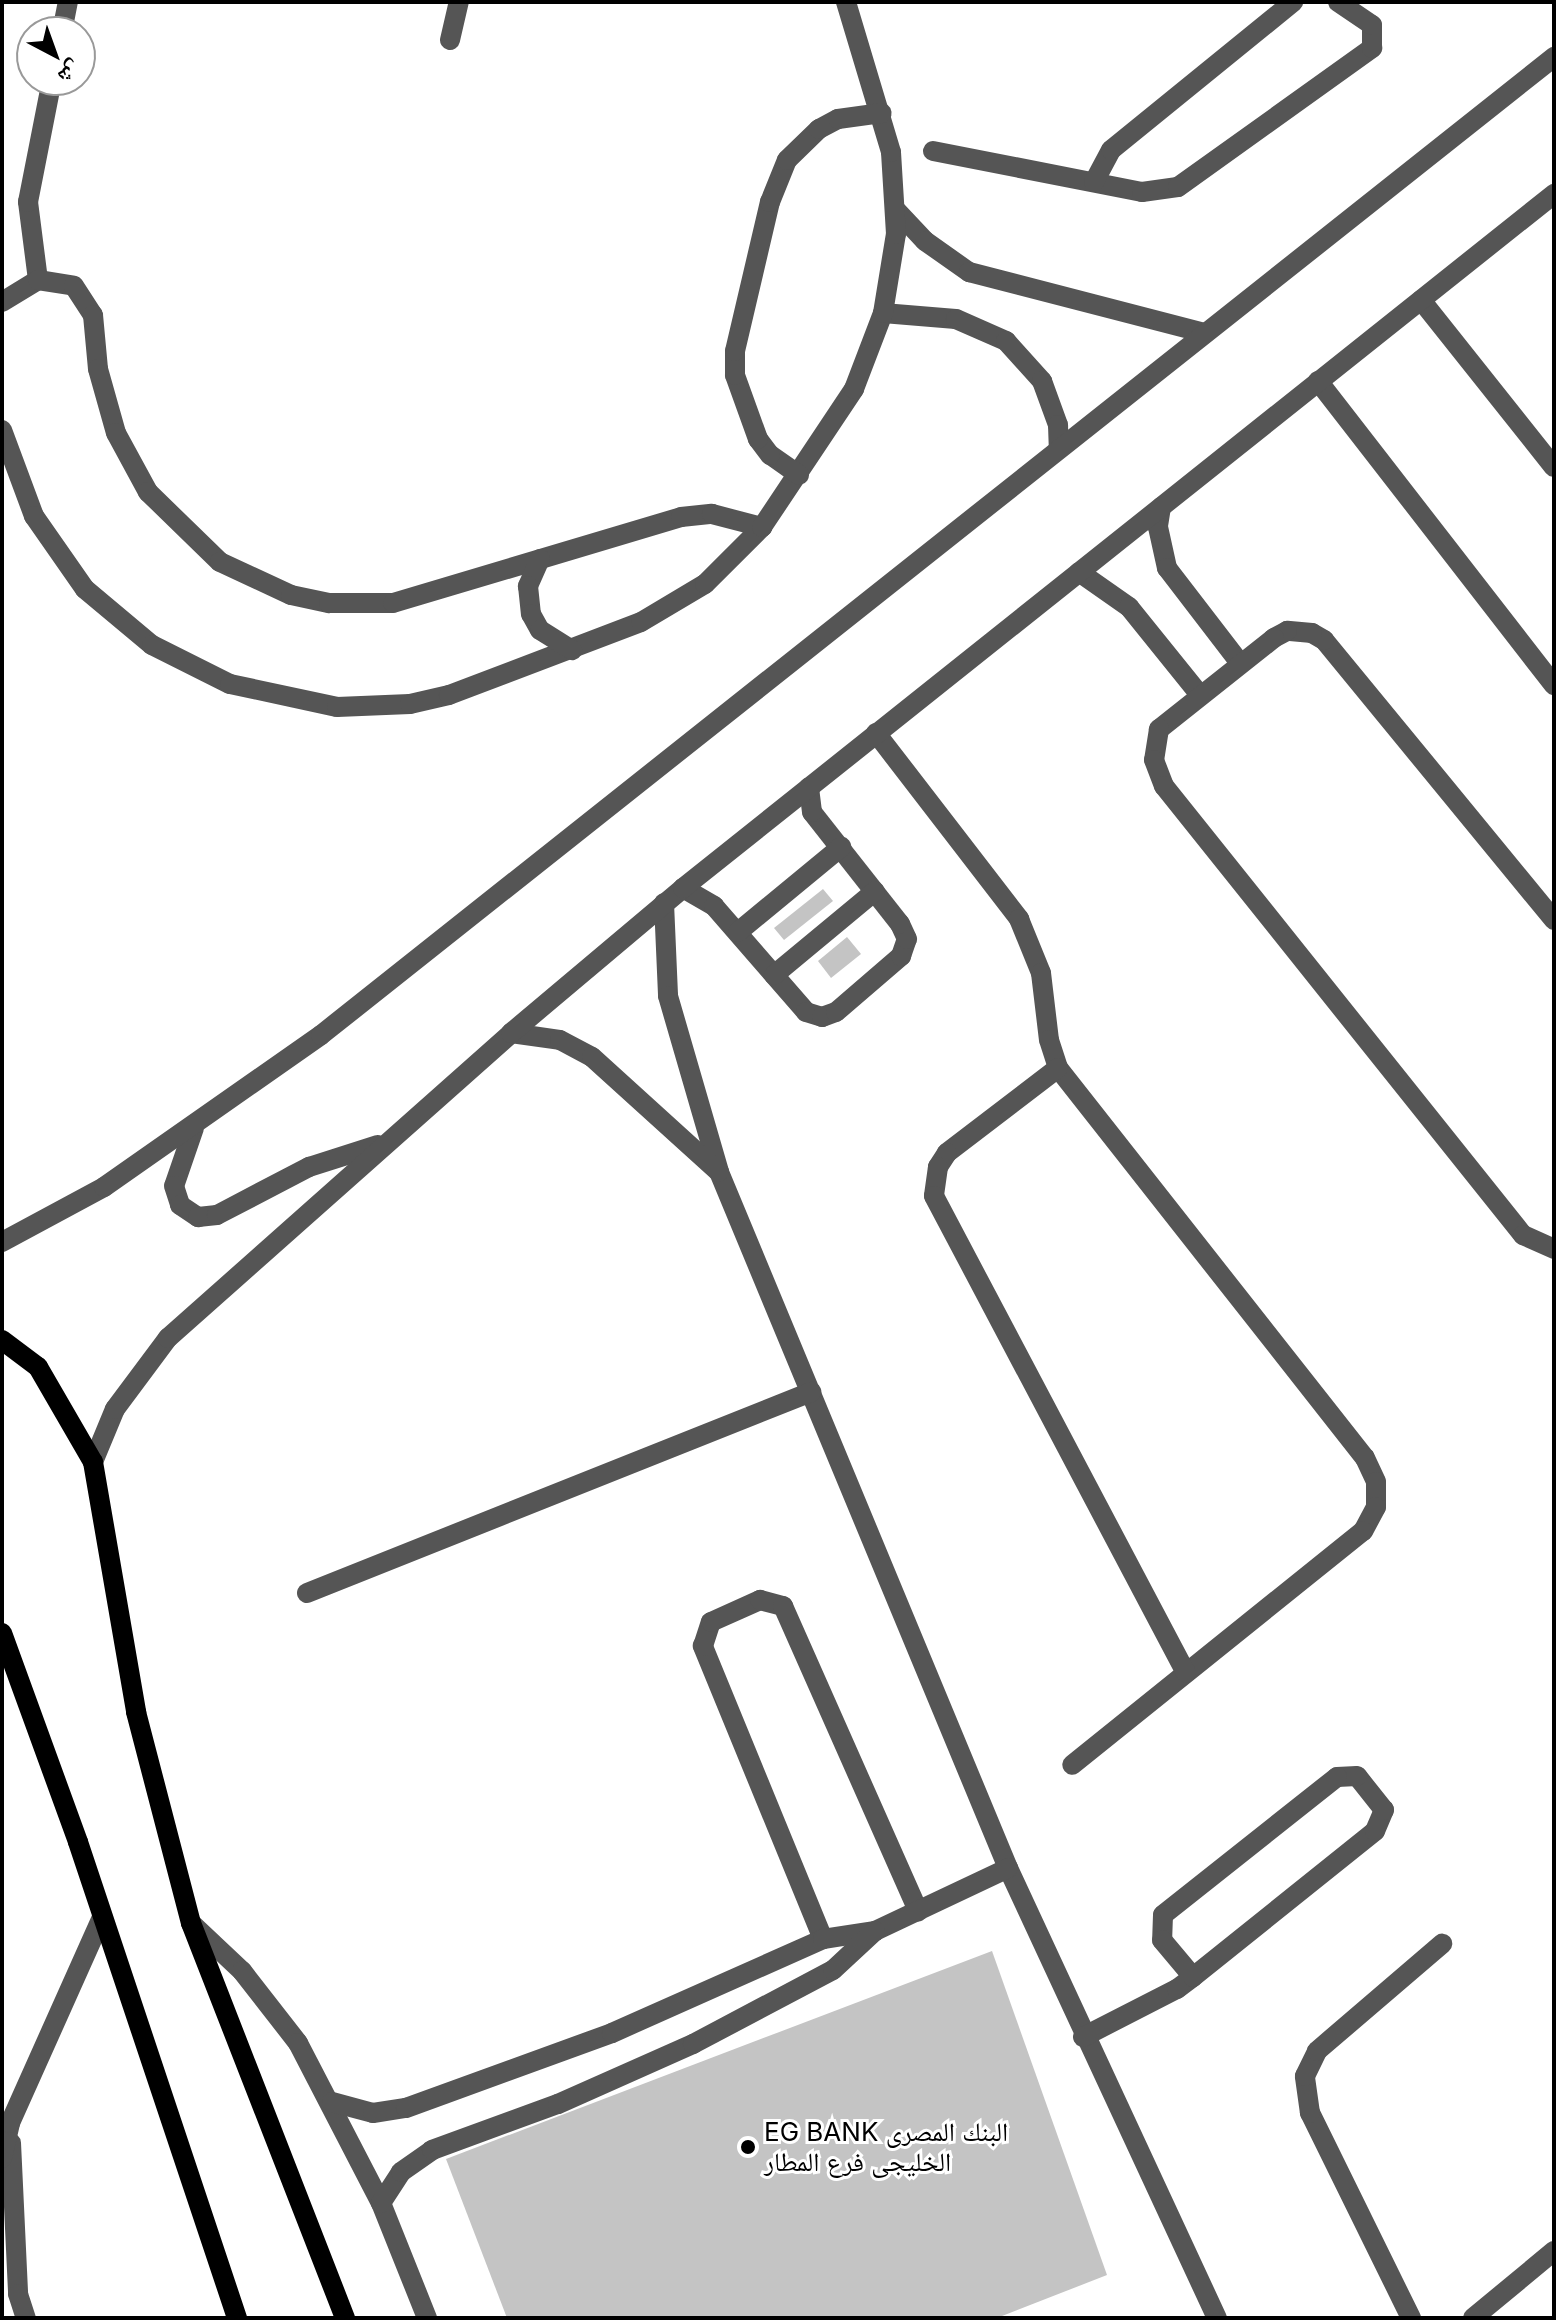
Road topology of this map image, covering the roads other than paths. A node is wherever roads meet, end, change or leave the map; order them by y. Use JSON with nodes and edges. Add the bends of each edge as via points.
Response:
{"nodes":[{"id":1,"x":459,"y":2,"type":"edge"},
{"id":2,"x":846,"y":2,"type":"edge"},
{"id":3,"x":1293,"y":2,"type":"edge"},
{"id":4,"x":1345,"y":4,"type":"edge"},
{"id":5,"x":450,"y":40,"type":"dead end"},
{"id":6,"x":1554,"y":57,"type":"edge"},
{"id":7,"x":49,"y":96,"type":"edge"},
{"id":8,"x":882,"y":113,"type":"junction"},
{"id":9,"x":933,"y":151,"type":"dead end"},
{"id":10,"x":1094,"y":182,"type":"junction"},
{"id":11,"x":1554,"y":194,"type":"edge"},
{"id":12,"x":896,"y":210,"type":"junction"},
{"id":13,"x":38,"y":280,"type":"junction"},
{"id":14,"x":1421,"y":300,"type":"junction"},
{"id":15,"x":2,"y":302,"type":"edge"},
{"id":16,"x":883,"y":313,"type":"junction"},
{"id":17,"x":1205,"y":333,"type":"junction"},
{"id":18,"x":1318,"y":381,"type":"junction"},
{"id":19,"x":2,"y":430,"type":"edge"},
{"id":20,"x":1059,"y":449,"type":"junction"},
{"id":21,"x":1554,"y":467,"type":"edge"},
{"id":22,"x":799,"y":475,"type":"junction"},
{"id":23,"x":1161,"y":507,"type":"junction"},
{"id":24,"x":762,"y":527,"type":"junction"},
{"id":25,"x":540,"y":559,"type":"junction"},
{"id":26,"x":1079,"y":572,"type":"junction"},
{"id":27,"x":572,"y":650,"type":"junction"},
{"id":28,"x":1240,"y":663,"type":"junction"},
{"id":29,"x":1554,"y":685,"type":"edge"},
{"id":30,"x":1200,"y":695,"type":"junction"},
{"id":31,"x":876,"y":733,"type":"junction"},
{"id":32,"x":809,"y":787,"type":"junction"},
{"id":33,"x":841,"y":847,"type":"junction"},
{"id":34,"x":683,"y":888,"type":"junction"},
{"id":35,"x":875,"y":891,"type":"junction"},
{"id":36,"x":664,"y":903,"type":"junction"},
{"id":37,"x":1554,"y":920,"type":"edge"},
{"id":38,"x":738,"y":932,"type":"junction"},
{"id":39,"x":774,"y":975,"type":"junction"},
{"id":40,"x":511,"y":1033,"type":"junction"},
{"id":41,"x":1058,"y":1068,"type":"junction"},
{"id":42,"x":194,"y":1128,"type":"junction"},
{"id":43,"x":385,"y":1143,"type":"junction"},
{"id":44,"x":719,"y":1172,"type":"junction"},
{"id":45,"x":2,"y":1242,"type":"edge"},
{"id":46,"x":1554,"y":1249,"type":"edge"},
{"id":47,"x":2,"y":1340,"type":"edge"},
{"id":48,"x":811,"y":1392,"type":"junction"},
{"id":49,"x":93,"y":1462,"type":"junction"},
{"id":50,"x":307,"y":1593,"type":"dead end"},
{"id":51,"x":2,"y":1633,"type":"edge"},
{"id":52,"x":1186,"y":1673,"type":"junction"},
{"id":53,"x":1072,"y":1765,"type":"dead end"},
{"id":54,"x":1008,"y":1868,"type":"junction"},
{"id":55,"x":918,"y":1911,"type":"junction"},
{"id":56,"x":102,"y":1917,"type":"junction"},
{"id":57,"x":191,"y":1923,"type":"junction"},
{"id":58,"x":875,"y":1931,"type":"junction"},
{"id":59,"x":823,"y":1939,"type":"junction"},
{"id":60,"x":1442,"y":1944,"type":"dead end"},
{"id":61,"x":1193,"y":1977,"type":"junction"},
{"id":62,"x":1083,"y":2037,"type":"junction"},
{"id":63,"x":332,"y":2102,"type":"junction"},
{"id":64,"x":6,"y":2129,"type":"edge"},
{"id":65,"x":2,"y":2158,"type":"edge"},
{"id":66,"x":381,"y":2203,"type":"junction"},
{"id":67,"x":1554,"y":2251,"type":"edge"},
{"id":68,"x":26,"y":2318,"type":"edge"},
{"id":69,"x":237,"y":2318,"type":"edge"},
{"id":70,"x":345,"y":2318,"type":"edge"},
{"id":71,"x":427,"y":2318,"type":"edge"},
{"id":72,"x":1217,"y":2318,"type":"edge"},
{"id":73,"x":1411,"y":2318,"type":"edge"},
{"id":74,"x":1473,"y":2318,"type":"edge"}],
"edges":[{"from":1,"to":5,"type":"street"},
{"from":2,"to":8,"type":"street"},
{"from":3,"to":10,"type":"street","via":[[1111,150]]},
{"from":4,"to":10,"type":"street","via":[[1372,25],[1372,48],[1195,180],[1151,192]]},
{"from":6,"to":17,"type":"street"},
{"from":7,"to":13,"type":"street","via":[[28,202]]},
{"from":8,"to":12,"type":"street"},
{"from":8,"to":22,"type":"street","via":[[838,119],[819,129],[787,160],[770,202],[735,351],[735,375],[758,439],[770,455]]},
{"from":9,"to":10,"type":"street"},
{"from":11,"to":14,"type":"street"},
{"from":12,"to":16,"type":"street"},
{"from":12,"to":17,"type":"street","via":[[925,241],[969,272]]},
{"from":13,"to":15,"type":"street"},
{"from":13,"to":25,"type":"street","via":[[58,279],[87,300],[105,402],[148,492],[194,542],[254,581],[329,603],[393,603]]},
{"from":14,"to":18,"type":"street"},
{"from":14,"to":21,"type":"street"},
{"from":16,"to":20,"type":"street","via":[[956,319],[1006,341],[1042,381],[1058,425]]},
{"from":16,"to":22,"type":"street","via":[[854,389]]},
{"from":17,"to":20,"type":"street"},
{"from":18,"to":23,"type":"street"},
{"from":18,"to":29,"type":"street"},
{"from":19,"to":27,"type":"street","via":[[34,516],[85,589],[152,645],[230,684],[304,703],[370,708],[449,695]]},
{"from":20,"to":42,"type":"street","via":[[321,1035]]},
{"from":22,"to":24,"type":"street"},
{"from":23,"to":26,"type":"street"},
{"from":23,"to":28,"type":"street","via":[[1158,527],[1167,568]]},
{"from":24,"to":25,"type":"street","via":[[712,514],[681,517]]},
{"from":24,"to":27,"type":"street","via":[[705,584],[641,622]]},
{"from":25,"to":27,"type":"street","via":[[528,586],[531,614],[540,630]]},
{"from":26,"to":30,"type":"street","via":[[1129,607]]},
{"from":26,"to":31,"type":"street"},
{"from":28,"to":30,"type":"street"},
{"from":28,"to":37,"type":"street","via":[[1287,631],[1324,640]]},
{"from":30,"to":46,"type":"street","via":[[1159,729],[1154,760],[1164,786],[1523,1235]]},
{"from":31,"to":32,"type":"street"},
{"from":31,"to":41,"type":"street","via":[[1026,932],[1041,973]]},
{"from":32,"to":33,"type":"street","via":[[812,812]]},
{"from":32,"to":34,"type":"street"},
{"from":33,"to":35,"type":"street"},
{"from":33,"to":38,"type":"street"},
{"from":34,"to":36,"type":"street"},
{"from":34,"to":38,"type":"street","via":[[704,897]]},
{"from":35,"to":39,"type":"street"},
{"from":35,"to":39,"type":"street","via":[[905,931],[905,949],[836,1012],[822,1017],[806,1012]]},
{"from":36,"to":40,"type":"street"},
{"from":36,"to":44,"type":"street","via":[[668,996]]},
{"from":38,"to":39,"type":"street"},
{"from":40,"to":43,"type":"street"},
{"from":40,"to":44,"type":"street","via":[[560,1040],[592,1057]]},
{"from":41,"to":52,"type":"street","via":[[947,1153],[938,1167],[934,1196]]},
{"from":41,"to":52,"type":"street","via":[[1365,1458],[1376,1482],[1376,1507],[1363,1531]]},
{"from":42,"to":43,"type":"street","via":[[174,1186],[180,1205],[198,1217],[217,1215],[309,1167]]},
{"from":42,"to":45,"type":"street","via":[[104,1187]]},
{"from":43,"to":49,"type":"street","via":[[168,1338],[115,1409]]},
{"from":44,"to":48,"type":"street"},
{"from":47,"to":49,"type":"main road","via":[[38,1367]]},
{"from":48,"to":50,"type":"street"},
{"from":48,"to":54,"type":"street"},
{"from":49,"to":57,"type":"main road","via":[[136,1712]]},
{"from":51,"to":56,"type":"main road"},
{"from":52,"to":53,"type":"street"},
{"from":54,"to":55,"type":"street"},
{"from":54,"to":62,"type":"street"},
{"from":55,"to":58,"type":"street"},
{"from":55,"to":59,"type":"street","via":[[783,1606],[760,1600],[711,1622],[703,1646]]},
{"from":56,"to":64,"type":"street"},
{"from":56,"to":69,"type":"main road"},
{"from":57,"to":63,"type":"street","via":[[273,2008]]},
{"from":57,"to":70,"type":"main road"},
{"from":58,"to":59,"type":"street"},
{"from":58,"to":66,"type":"street","via":[[833,1970],[693,2044],[558,2104],[432,2150],[401,2172]]},
{"from":59,"to":63,"type":"street","via":[[612,2033],[406,2108],[373,2113]]},
{"from":60,"to":73,"type":"street","via":[[1327,2041],[1305,2076],[1310,2113]]},
{"from":61,"to":61,"type":"street","via":[[1380,1825],[1380,1803],[1357,1776],[1337,1777],[1163,1915],[1162,1940]]},
{"from":61,"to":62,"type":"street","via":[[1149,2006]]},
{"from":62,"to":72,"type":"street"},
{"from":63,"to":66,"type":"street"},
{"from":64,"to":65,"type":"street"},
{"from":64,"to":68,"type":"street","via":[[18,2294]]},
{"from":66,"to":71,"type":"street"},
{"from":67,"to":74,"type":"street"}]}
